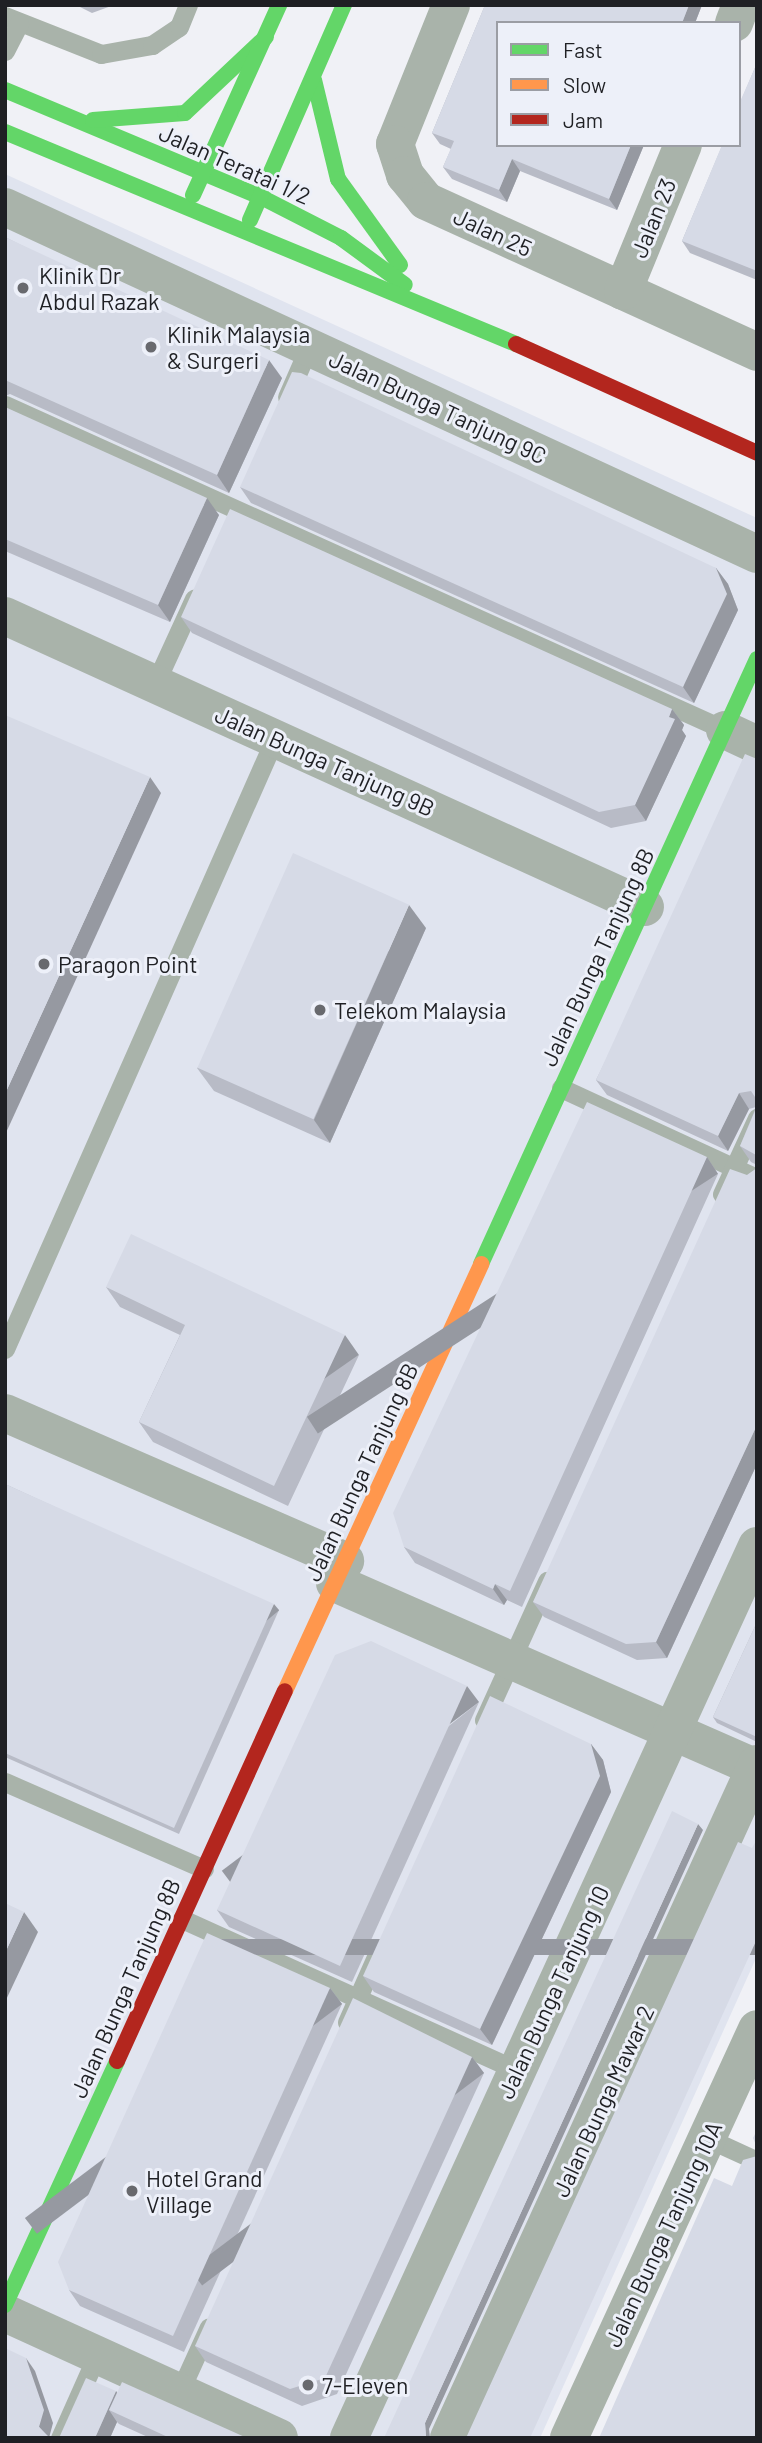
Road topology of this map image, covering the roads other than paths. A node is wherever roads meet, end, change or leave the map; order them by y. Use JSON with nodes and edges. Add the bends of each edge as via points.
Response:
{"nodes":[{"id":1,"x":188,"y":5,"type":"edge"},
{"id":2,"x":279,"y":5,"type":"edge"},
{"id":3,"x":344,"y":5,"type":"edge"},
{"id":4,"x":451,"y":5,"type":"edge"},
{"id":5,"x":12,"y":20,"type":"edge"},
{"id":6,"x":265,"y":37,"type":"junction"},
{"id":7,"x":5,"y":51,"type":"edge"},
{"id":8,"x":314,"y":80,"type":"junction"},
{"id":9,"x":5,"y":90,"type":"edge"},
{"id":10,"x":70,"y":118,"type":"junction"},
{"id":11,"x":5,"y":132,"type":"edge"},
{"id":12,"x":682,"y":147,"type":"edge"},
{"id":13,"x":204,"y":173,"type":"junction"},
{"id":14,"x":261,"y":197,"type":"junction"},
{"id":15,"x":5,"y":207,"type":"edge"},
{"id":16,"x":186,"y":210,"type":"junction"},
{"id":17,"x":243,"y":234,"type":"junction"},
{"id":18,"x":623,"y":291,"type":"junction"},
{"id":19,"x":432,"y":305,"type":"junction"},
{"id":20,"x":309,"y":347,"type":"junction"},
{"id":21,"x":757,"y":352,"type":"edge"},
{"id":22,"x":5,"y":405,"type":"edge"},
{"id":23,"x":275,"y":422,"type":"edge"},
{"id":24,"x":757,"y":453,"type":"edge"},
{"id":25,"x":247,"y":484,"type":"edge"},
{"id":26,"x":236,"y":509,"type":"junction"},
{"id":27,"x":224,"y":534,"type":"edge"},
{"id":28,"x":757,"y":554,"type":"edge"},
{"id":29,"x":201,"y":584,"type":"edge"},
{"id":30,"x":5,"y":616,"type":"edge"},
{"id":31,"x":757,"y":659,"type":"edge"},
{"id":32,"x":155,"y":684,"type":"junction"},
{"id":33,"x":275,"y":738,"type":"junction"},
{"id":34,"x":741,"y":738,"type":"edge"},
{"id":35,"x":645,"y":907,"type":"junction"},
{"id":36,"x":561,"y":1088,"type":"junction"},
{"id":37,"x":757,"y":1118,"type":"edge"},
{"id":38,"x":734,"y":1168,"type":"junction"},
{"id":39,"x":757,"y":1178,"type":"edge"},
{"id":40,"x":711,"y":1218,"type":"edge"},
{"id":41,"x":5,"y":1349,"type":"edge"},
{"id":42,"x":5,"y":1413,"type":"edge"},
{"id":43,"x":757,"y":1546,"type":"edge"},
{"id":44,"x":557,"y":1559,"type":"edge"},
{"id":45,"x":340,"y":1572,"type":"junction"},
{"id":46,"x":511,"y":1660,"type":"junction"},
{"id":47,"x":673,"y":1731,"type":"junction"},
{"id":48,"x":477,"y":1735,"type":"edge"},
{"id":49,"x":756,"y":1766,"type":"edge"},
{"id":50,"x":5,"y":1782,"type":"edge"},
{"id":51,"x":204,"y":1868,"type":"junction"},
{"id":52,"x":182,"y":1919,"type":"junction"},
{"id":53,"x":386,"y":1936,"type":"edge"},
{"id":54,"x":358,"y":1998,"type":"junction"},
{"id":55,"x":757,"y":2029,"type":"edge"},
{"id":56,"x":340,"y":2036,"type":"edge"},
{"id":57,"x":517,"y":2070,"type":"junction"},
{"id":58,"x":707,"y":2138,"type":"junction"},
{"id":59,"x":757,"y":2161,"type":"edge"},
{"id":60,"x":219,"y":2304,"type":"edge"},
{"id":61,"x":5,"y":2305,"type":"edge"},
{"id":62,"x":5,"y":2313,"type":"edge"},
{"id":63,"x":97,"y":2355,"type":"junction"},
{"id":64,"x":179,"y":2393,"type":"junction"},
{"id":65,"x":60,"y":2438,"type":"edge"},
{"id":66,"x":279,"y":2438,"type":"edge"},
{"id":67,"x":349,"y":2438,"type":"edge"},
{"id":68,"x":449,"y":2438,"type":"edge"},
{"id":69,"x":569,"y":2438,"type":"edge"}],
"edges":[{"from":1,"to":5,"type":"lane","via":[[179,27],[152,45],[101,54]]},
{"from":2,"to":6,"type":"street"},
{"from":3,"to":8,"type":"street"},
{"from":4,"to":18,"type":"street","name":"Jalan 25","via":[[395,144],[405,175],[426,201]]},
{"from":5,"to":7,"type":"lane"},
{"from":6,"to":10,"type":"street","via":[[185,113],[115,123]]},
{"from":6,"to":13,"type":"street"},
{"from":8,"to":14,"type":"street"},
{"from":8,"to":19,"type":"street","via":[[338,179]]},
{"from":9,"to":10,"type":"street","name":"Jalan Teratai 1/2"},
{"from":10,"to":13,"type":"street","name":"Jalan Teratai 1/2"},
{"from":11,"to":16,"type":"street","name":"Jalan Teratai 1/2"},
{"from":12,"to":18,"type":"street","name":"Jalan 23"},
{"from":13,"to":14,"type":"street","name":"Jalan Teratai 1/2"},
{"from":13,"to":16,"type":"street"},
{"from":14,"to":17,"type":"street"},
{"from":14,"to":19,"type":"street","name":"Jalan Teratai 1/2","via":[[341,237]]},
{"from":15,"to":20,"type":"street","name":"Jalan Bunga Tanjung 9C"},
{"from":16,"to":17,"type":"street","name":"Jalan Teratai 1/2"},
{"from":17,"to":19,"type":"street","name":"Jalan Teratai 1/2"},
{"from":18,"to":21,"type":"street","name":"Jalan 25"},
{"from":19,"to":24,"type":"street","name":"Jalan Teratai 1/2"},
{"from":20,"to":23,"type":"lane"},
{"from":20,"to":28,"type":"street","name":"Jalan Bunga Tanjung 9C"},
{"from":22,"to":26,"type":"lane"},
{"from":25,"to":26,"type":"lane"},
{"from":26,"to":27,"type":"lane"},
{"from":26,"to":34,"type":"lane"},
{"from":29,"to":32,"type":"lane"},
{"from":30,"to":32,"type":"street","name":"Jalan Bunga Tanjung 9B"},
{"from":31,"to":34,"type":"street","name":"Jalan Bunga Tanjung 8B"},
{"from":32,"to":33,"type":"street","name":"Jalan Bunga Tanjung 9B"},
{"from":33,"to":35,"type":"street","name":"Jalan Bunga Tanjung 9B"},
{"from":33,"to":41,"type":"lane"},
{"from":34,"to":35,"type":"street","name":"Jalan Bunga Tanjung 8B"},
{"from":35,"to":36,"type":"street","name":"Jalan Bunga Tanjung 8B"},
{"from":36,"to":38,"type":"lane"},
{"from":36,"to":45,"type":"street","name":"Jalan Bunga Tanjung 8B"},
{"from":37,"to":38,"type":"lane"},
{"from":38,"to":39,"type":"lane"},
{"from":38,"to":40,"type":"lane"},
{"from":42,"to":45,"type":"street"},
{"from":43,"to":47,"type":"street","name":"Jalan Bunga Tanjung 10"},
{"from":44,"to":46,"type":"lane"},
{"from":45,"to":46,"type":"street"},
{"from":45,"to":51,"type":"street","name":"Jalan Bunga Tanjung 8B"},
{"from":46,"to":47,"type":"street"},
{"from":46,"to":48,"type":"lane"},
{"from":47,"to":49,"type":"street"},
{"from":47,"to":57,"type":"street","name":"Jalan Bunga Tanjung 10"},
{"from":49,"to":68,"type":"street","name":"Jalan Bunga Mawar 2"},
{"from":50,"to":51,"type":"lane"},
{"from":51,"to":52,"type":"street","name":"Jalan Bunga Tanjung 8B"},
{"from":52,"to":54,"type":"lane"},
{"from":52,"to":61,"type":"street","name":"Jalan Bunga Tanjung 8B"},
{"from":53,"to":54,"type":"lane"},
{"from":54,"to":56,"type":"lane"},
{"from":54,"to":57,"type":"lane"},
{"from":55,"to":58,"type":"street","name":"Jalan Bunga Tanjung 10A"},
{"from":57,"to":67,"type":"street","name":"Jalan Bunga Tanjung 10"},
{"from":58,"to":59,"type":"lane"},
{"from":58,"to":69,"type":"street","name":"Jalan Bunga Tanjung 10A"},
{"from":60,"to":64,"type":"lane"},
{"from":62,"to":63,"type":"street"},
{"from":63,"to":64,"type":"street"},
{"from":63,"to":65,"type":"lane"},
{"from":64,"to":66,"type":"street"}]}
